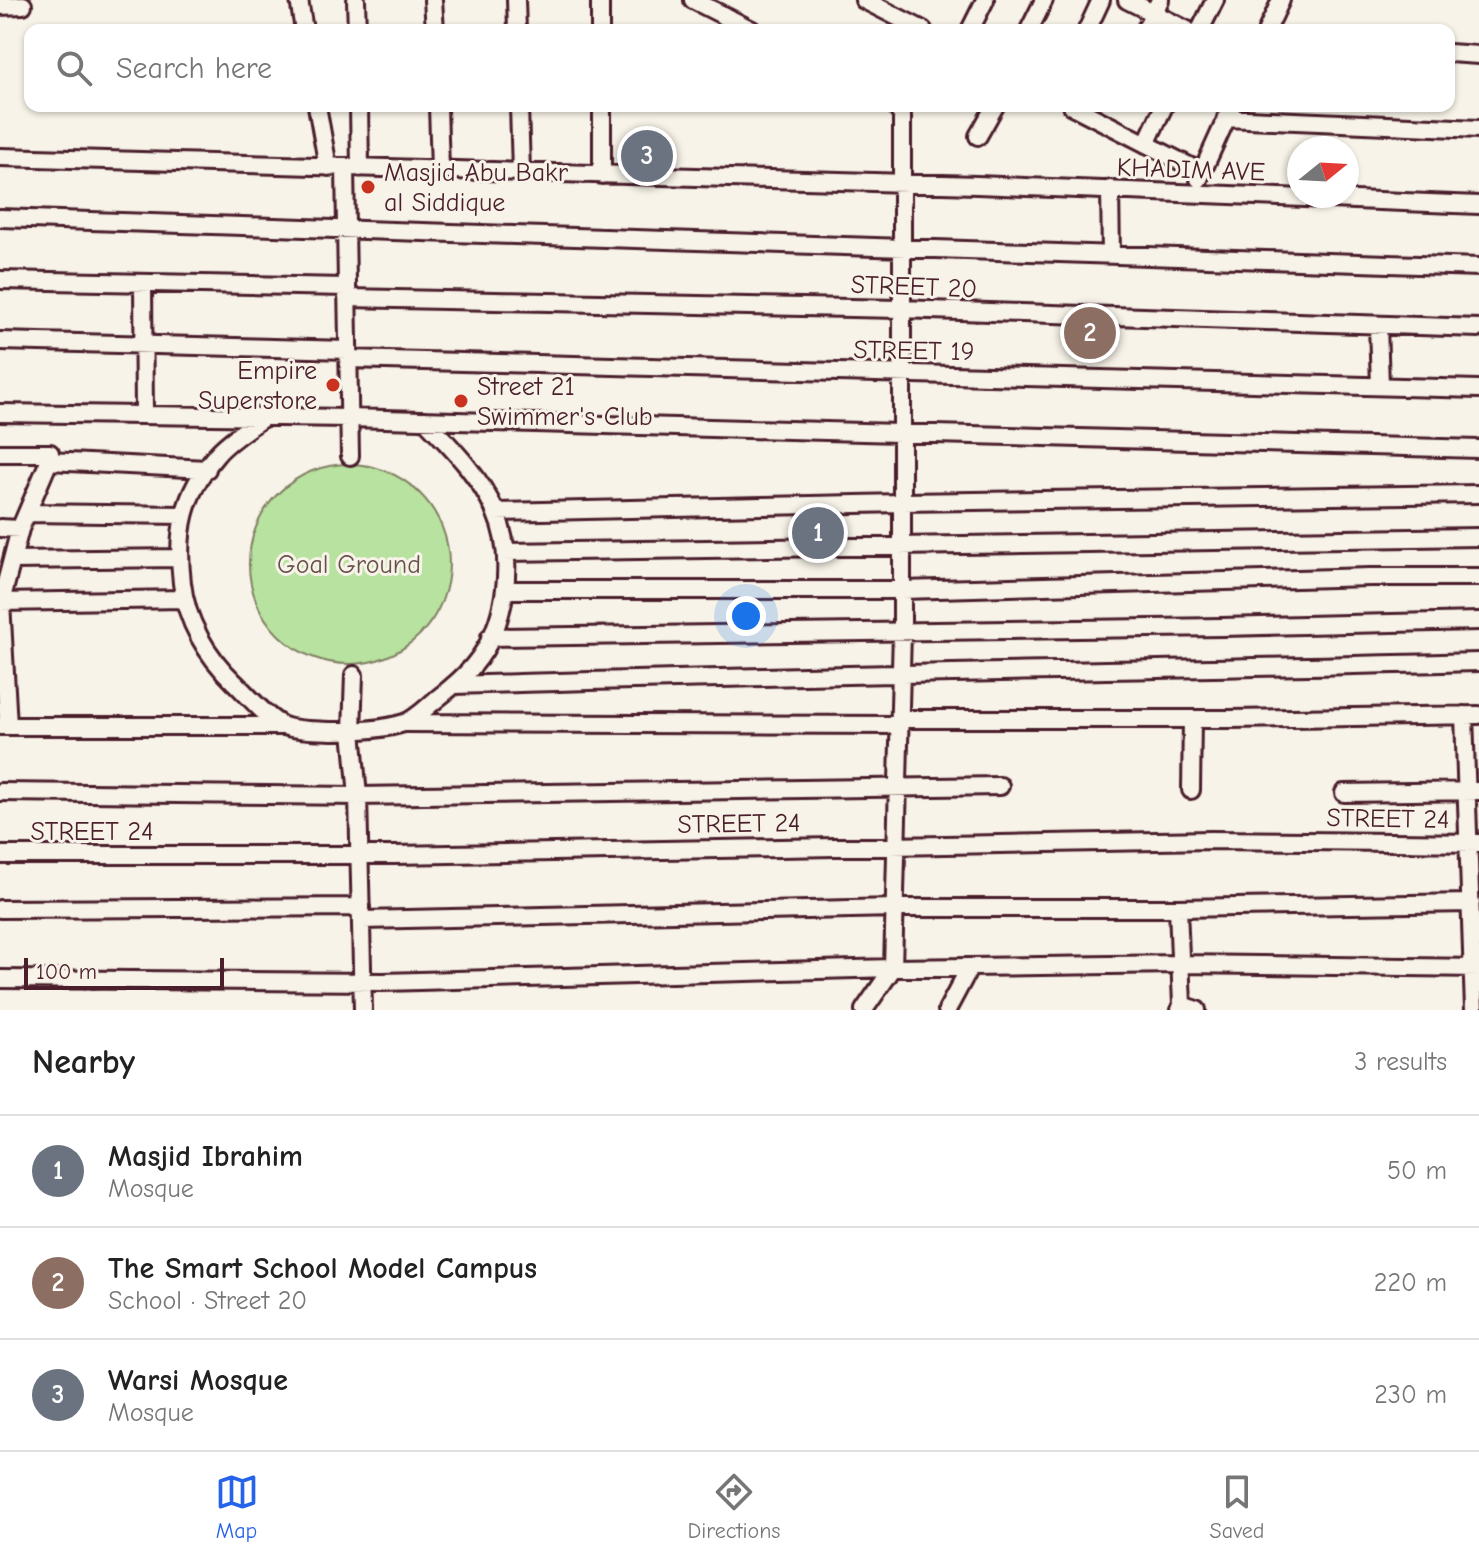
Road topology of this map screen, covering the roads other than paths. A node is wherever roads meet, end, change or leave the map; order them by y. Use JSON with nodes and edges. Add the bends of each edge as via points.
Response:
{"nodes":[{"id":1,"x":299,"y":0,"type":"edge"},
{"id":2,"x":356,"y":0,"type":"edge"},
{"id":3,"x":433,"y":0,"type":"edge"},
{"id":4,"x":516,"y":0,"type":"edge"},
{"id":5,"x":600,"y":0,"type":"edge"},
{"id":6,"x":693,"y":0,"type":"edge"},
{"id":7,"x":866,"y":0,"type":"edge"},
{"id":8,"x":985,"y":0,"type":"edge"},
{"id":9,"x":1044,"y":0,"type":"edge"},
{"id":10,"x":1101,"y":0,"type":"edge"},
{"id":11,"x":1127,"y":0,"type":"edge"},
{"id":12,"x":1215,"y":0,"type":"edge"},
{"id":13,"x":1281,"y":0,"type":"edge"},
{"id":14,"x":23,"y":5,"type":"dead end"},
{"id":15,"x":0,"y":6,"type":"edge"},
{"id":16,"x":1157,"y":6,"type":"edge"},
{"id":17,"x":303,"y":24,"type":"edge"},
{"id":18,"x":357,"y":24,"type":"edge"},
{"id":19,"x":435,"y":24,"type":"edge"},
{"id":20,"x":517,"y":24,"type":"edge"},
{"id":21,"x":600,"y":24,"type":"edge"},
{"id":22,"x":740,"y":24,"type":"edge"},
{"id":23,"x":912,"y":24,"type":"edge"},
{"id":24,"x":973,"y":24,"type":"edge"},
{"id":25,"x":1032,"y":24,"type":"edge"},
{"id":26,"x":1090,"y":24,"type":"edge"},
{"id":27,"x":1148,"y":24,"type":"edge"},
{"id":28,"x":1180,"y":24,"type":"edge"},
{"id":29,"x":1203,"y":24,"type":"edge"},
{"id":30,"x":1270,"y":24,"type":"edge"},
{"id":31,"x":1455,"y":53,"type":"edge"},
{"id":32,"x":1479,"y":55,"type":"edge"},
{"id":33,"x":318,"y":112,"type":"edge"},
{"id":34,"x":358,"y":112,"type":"edge"},
{"id":35,"x":438,"y":112,"type":"edge"},
{"id":36,"x":519,"y":112,"type":"edge"},
{"id":37,"x":602,"y":112,"type":"edge"},
{"id":38,"x":902,"y":112,"type":"edge"},
{"id":39,"x":992,"y":112,"type":"edge"},
{"id":40,"x":1161,"y":112,"type":"edge"},
{"id":41,"x":1229,"y":112,"type":"edge"},
{"id":42,"x":1103,"y":113,"type":"edge"},
{"id":43,"x":1479,"y":129,"type":"edge"},
{"id":44,"x":978,"y":136,"type":"dead end"},
{"id":45,"x":1146,"y":144,"type":"junction"},
{"id":46,"x":0,"y":157,"type":"edge"},
{"id":47,"x":328,"y":167,"type":"junction"},
{"id":48,"x":352,"y":168,"type":"junction"},
{"id":49,"x":440,"y":170,"type":"junction"},
{"id":50,"x":521,"y":172,"type":"junction"},
{"id":51,"x":1201,"y":172,"type":"junction"},
{"id":52,"x":602,"y":175,"type":"junction"},
{"id":53,"x":900,"y":183,"type":"junction"},
{"id":54,"x":1110,"y":189,"type":"junction"},
{"id":55,"x":1196,"y":192,"type":"junction"},
{"id":56,"x":1479,"y":205,"type":"edge"},
{"id":57,"x":0,"y":218,"type":"edge"},
{"id":58,"x":346,"y":228,"type":"junction"},
{"id":59,"x":901,"y":247,"type":"junction"},
{"id":60,"x":1111,"y":254,"type":"junction"},
{"id":61,"x":1479,"y":267,"type":"edge"},
{"id":62,"x":0,"y":280,"type":"edge"},
{"id":63,"x":143,"y":283,"type":"junction"},
{"id":64,"x":347,"y":292,"type":"junction"},
{"id":65,"x":900,"y":309,"type":"junction"},
{"id":66,"x":1378,"y":325,"type":"junction"},
{"id":67,"x":1479,"y":328,"type":"edge"},
{"id":68,"x":0,"y":341,"type":"edge"},
{"id":69,"x":144,"y":345,"type":"junction"},
{"id":70,"x":348,"y":355,"type":"junction"},
{"id":71,"x":901,"y":373,"type":"junction"},
{"id":72,"x":1380,"y":386,"type":"junction"},
{"id":73,"x":1479,"y":389,"type":"edge"},
{"id":74,"x":0,"y":413,"type":"edge"},
{"id":75,"x":144,"y":415,"type":"junction"},
{"id":76,"x":264,"y":417,"type":"junction"},
{"id":77,"x":349,"y":418,"type":"junction"},
{"id":78,"x":425,"y":420,"type":"junction"},
{"id":79,"x":903,"y":434,"type":"junction"},
{"id":80,"x":1479,"y":449,"type":"edge"},
{"id":81,"x":0,"y":453,"type":"edge"},
{"id":82,"x":350,"y":456,"type":"dead end"},
{"id":83,"x":49,"y":461,"type":"junction"},
{"id":84,"x":207,"y":469,"type":"junction"},
{"id":85,"x":1479,"y":494,"type":"edge"},
{"id":86,"x":902,"y":503,"type":"junction"},
{"id":87,"x":496,"y":512,"type":"junction"},
{"id":88,"x":184,"y":515,"type":"junction"},
{"id":89,"x":23,"y":521,"type":"junction"},
{"id":90,"x":0,"y":528,"type":"edge"},
{"id":91,"x":1479,"y":537,"type":"edge"},
{"id":92,"x":902,"y":547,"type":"junction"},
{"id":93,"x":506,"y":552,"type":"junction"},
{"id":94,"x":179,"y":558,"type":"junction"},
{"id":95,"x":12,"y":560,"type":"junction"},
{"id":96,"x":1479,"y":577,"type":"edge"},
{"id":97,"x":505,"y":590,"type":"junction"},
{"id":98,"x":902,"y":590,"type":"junction"},
{"id":99,"x":184,"y":599,"type":"junction"},
{"id":100,"x":1,"y":602,"type":"edge"},
{"id":101,"x":1479,"y":621,"type":"edge"},
{"id":102,"x":902,"y":632,"type":"junction"},
{"id":103,"x":490,"y":637,"type":"junction"},
{"id":104,"x":1479,"y":662,"type":"edge"},
{"id":105,"x":354,"y":675,"type":"dead end"},
{"id":106,"x":900,"y":675,"type":"junction"},
{"id":107,"x":455,"y":685,"type":"junction"},
{"id":108,"x":1471,"y":715,"type":"edge"},
{"id":109,"x":1192,"y":719,"type":"junction"},
{"id":110,"x":900,"y":722,"type":"junction"},
{"id":111,"x":406,"y":723,"type":"junction"},
{"id":112,"x":4,"y":726,"type":"edge"},
{"id":113,"x":283,"y":726,"type":"junction"},
{"id":114,"x":352,"y":731,"type":"junction"},
{"id":115,"x":1000,"y":786,"type":"dead end"},
{"id":116,"x":898,"y":787,"type":"junction"},
{"id":117,"x":1191,"y":790,"type":"dead end"},
{"id":118,"x":1473,"y":791,"type":"edge"},
{"id":119,"x":0,"y":792,"type":"edge"},
{"id":120,"x":1344,"y":793,"type":"dead end"},
{"id":121,"x":358,"y":796,"type":"junction"},
{"id":122,"x":1474,"y":843,"type":"edge"},
{"id":123,"x":897,"y":844,"type":"junction"},
{"id":124,"x":361,"y":854,"type":"junction"},
{"id":125,"x":0,"y":855,"type":"edge"},
{"id":126,"x":1474,"y":900,"type":"edge"},
{"id":127,"x":895,"y":908,"type":"junction"},
{"id":128,"x":1178,"y":908,"type":"junction"},
{"id":129,"x":0,"y":909,"type":"edge"},
{"id":130,"x":362,"y":914,"type":"junction"},
{"id":131,"x":1179,"y":964,"type":"junction"},
{"id":132,"x":970,"y":967,"type":"junction"},
{"id":133,"x":893,"y":968,"type":"junction"},
{"id":134,"x":1476,"y":968,"type":"edge"},
{"id":135,"x":0,"y":979,"type":"edge"},
{"id":136,"x":362,"y":982,"type":"junction"},
{"id":137,"x":1186,"y":1008,"type":"edge"},
{"id":138,"x":363,"y":1010,"type":"edge"},
{"id":139,"x":864,"y":1010,"type":"edge"},
{"id":140,"x":947,"y":1010,"type":"edge"},
{"id":141,"x":1474,"y":1010,"type":"edge"}],
"edges":[{"from":1,"to":17,"type":"street"},
{"from":2,"to":18,"type":"street"},
{"from":3,"to":19,"type":"street"},
{"from":4,"to":20,"type":"street"},
{"from":5,"to":21,"type":"street"},
{"from":6,"to":22,"type":"street"},
{"from":7,"to":23,"type":"street"},
{"from":8,"to":24,"type":"street"},
{"from":9,"to":25,"type":"street"},
{"from":10,"to":26,"type":"street"},
{"from":11,"to":16,"type":"street"},
{"from":12,"to":29,"type":"street"},
{"from":13,"to":30,"type":"street"},
{"from":14,"to":15,"type":"street"},
{"from":16,"to":27,"type":"street"},
{"from":16,"to":28,"type":"street"},
{"from":31,"to":32,"type":"street"},
{"from":33,"to":47,"type":"street"},
{"from":34,"to":48,"type":"street"},
{"from":35,"to":49,"type":"street"},
{"from":36,"to":50,"type":"street"},
{"from":37,"to":52,"type":"street"},
{"from":38,"to":53,"type":"street"},
{"from":39,"to":44,"type":"street"},
{"from":40,"to":45,"type":"street"},
{"from":41,"to":43,"type":"street"},
{"from":41,"to":51,"type":"street"},
{"from":42,"to":45,"type":"street"},
{"from":45,"to":51,"type":"street"},
{"from":46,"to":47,"type":"street","name":"KHADIM AVE"},
{"from":47,"to":48,"type":"street","name":"KHADIM AVE"},
{"from":48,"to":49,"type":"street","name":"KHADIM AVE"},
{"from":48,"to":58,"type":"street"},
{"from":49,"to":50,"type":"street","name":"KHADIM AVE"},
{"from":50,"to":52,"type":"street","name":"KHADIM AVE"},
{"from":51,"to":55,"type":"street"},
{"from":52,"to":53,"type":"street","name":"KHADIM AVE"},
{"from":53,"to":54,"type":"street","name":"KHADIM AVE"},
{"from":53,"to":59,"type":"street"},
{"from":54,"to":55,"type":"street","name":"KHADIM AVE"},
{"from":54,"to":60,"type":"street"},
{"from":55,"to":56,"type":"street","name":"KHADIM AVE"},
{"from":57,"to":58,"type":"street"},
{"from":58,"to":59,"type":"street"},
{"from":58,"to":64,"type":"street"},
{"from":59,"to":60,"type":"street"},
{"from":59,"to":65,"type":"street"},
{"from":60,"to":61,"type":"street"},
{"from":62,"to":63,"type":"street","name":"STREET 20"},
{"from":63,"to":64,"type":"street","name":"STREET 20"},
{"from":63,"to":69,"type":"street"},
{"from":64,"to":65,"type":"street","name":"STREET 20"},
{"from":64,"to":70,"type":"street"},
{"from":65,"to":66,"type":"street","name":"STREET 20"},
{"from":65,"to":71,"type":"street"},
{"from":66,"to":67,"type":"street","name":"STREET 20"},
{"from":66,"to":72,"type":"street"},
{"from":68,"to":69,"type":"street","name":"STREET 19"},
{"from":69,"to":70,"type":"street","name":"STREET 19"},
{"from":69,"to":75,"type":"street"},
{"from":70,"to":71,"type":"street","name":"STREET 19"},
{"from":70,"to":77,"type":"street"},
{"from":71,"to":72,"type":"street","name":"STREET 19"},
{"from":71,"to":79,"type":"street"},
{"from":72,"to":73,"type":"street","name":"STREET 19"},
{"from":74,"to":75,"type":"street"},
{"from":75,"to":76,"type":"street"},
{"from":76,"to":77,"type":"street"},
{"from":76,"to":84,"type":"street","via":[[218,453]]},
{"from":77,"to":78,"type":"street"},
{"from":77,"to":82,"type":"street"},
{"from":78,"to":79,"type":"street"},
{"from":78,"to":87,"type":"street","via":[[453,449]]},
{"from":79,"to":80,"type":"street"},
{"from":79,"to":86,"type":"street"},
{"from":81,"to":83,"type":"street","via":[[50,453]]},
{"from":83,"to":84,"type":"street"},
{"from":83,"to":89,"type":"street"},
{"from":84,"to":88,"type":"street","via":[[188,495]]},
{"from":85,"to":86,"type":"street"},
{"from":86,"to":87,"type":"street"},
{"from":86,"to":92,"type":"street"},
{"from":87,"to":93,"type":"street"},
{"from":88,"to":89,"type":"street"},
{"from":88,"to":94,"type":"street"},
{"from":89,"to":90,"type":"street"},
{"from":89,"to":95,"type":"street"},
{"from":91,"to":92,"type":"street"},
{"from":92,"to":93,"type":"street"},
{"from":92,"to":98,"type":"street"},
{"from":93,"to":97,"type":"street"},
{"from":94,"to":95,"type":"street"},
{"from":94,"to":99,"type":"street"},
{"from":95,"to":100,"type":"street"},
{"from":96,"to":98,"type":"street"},
{"from":97,"to":98,"type":"street"},
{"from":97,"to":103,"type":"street"},
{"from":98,"to":102,"type":"street"},
{"from":99,"to":100,"type":"street"},
{"from":99,"to":113,"type":"street","via":[[203,647]]},
{"from":100,"to":112,"type":"street"},
{"from":101,"to":102,"type":"street"},
{"from":102,"to":103,"type":"street"},
{"from":102,"to":106,"type":"street"},
{"from":103,"to":107,"type":"street"},
{"from":104,"to":106,"type":"street"},
{"from":105,"to":114,"type":"street"},
{"from":106,"to":107,"type":"street"},
{"from":106,"to":110,"type":"street"},
{"from":107,"to":111,"type":"street"},
{"from":108,"to":109,"type":"street"},
{"from":108,"to":118,"type":"street"},
{"from":109,"to":110,"type":"street"},
{"from":109,"to":117,"type":"street"},
{"from":110,"to":111,"type":"street"},
{"from":110,"to":116,"type":"street"},
{"from":111,"to":114,"type":"street"},
{"from":112,"to":113,"type":"street"},
{"from":113,"to":114,"type":"street"},
{"from":114,"to":121,"type":"street"},
{"from":115,"to":116,"type":"street"},
{"from":116,"to":121,"type":"street"},
{"from":116,"to":123,"type":"street"},
{"from":118,"to":120,"type":"street"},
{"from":118,"to":122,"type":"street"},
{"from":119,"to":121,"type":"street"},
{"from":121,"to":124,"type":"street"},
{"from":122,"to":123,"type":"street","name":"STREET 24"},
{"from":122,"to":126,"type":"street"},
{"from":123,"to":124,"type":"street","name":"STREET 24"},
{"from":123,"to":127,"type":"street"},
{"from":124,"to":125,"type":"street","name":"STREET 24"},
{"from":124,"to":130,"type":"street"},
{"from":126,"to":128,"type":"street"},
{"from":126,"to":134,"type":"street"},
{"from":127,"to":128,"type":"street"},
{"from":127,"to":130,"type":"street"},
{"from":127,"to":133,"type":"street"},
{"from":128,"to":131,"type":"street"},
{"from":129,"to":130,"type":"street"},
{"from":130,"to":136,"type":"street"},
{"from":131,"to":132,"type":"street"},
{"from":131,"to":134,"type":"street"},
{"from":131,"to":137,"type":"street"},
{"from":132,"to":133,"type":"street"},
{"from":132,"to":140,"type":"street"},
{"from":133,"to":136,"type":"street"},
{"from":133,"to":139,"type":"street"},
{"from":134,"to":141,"type":"street"},
{"from":135,"to":136,"type":"street"},
{"from":136,"to":138,"type":"street"}]}
